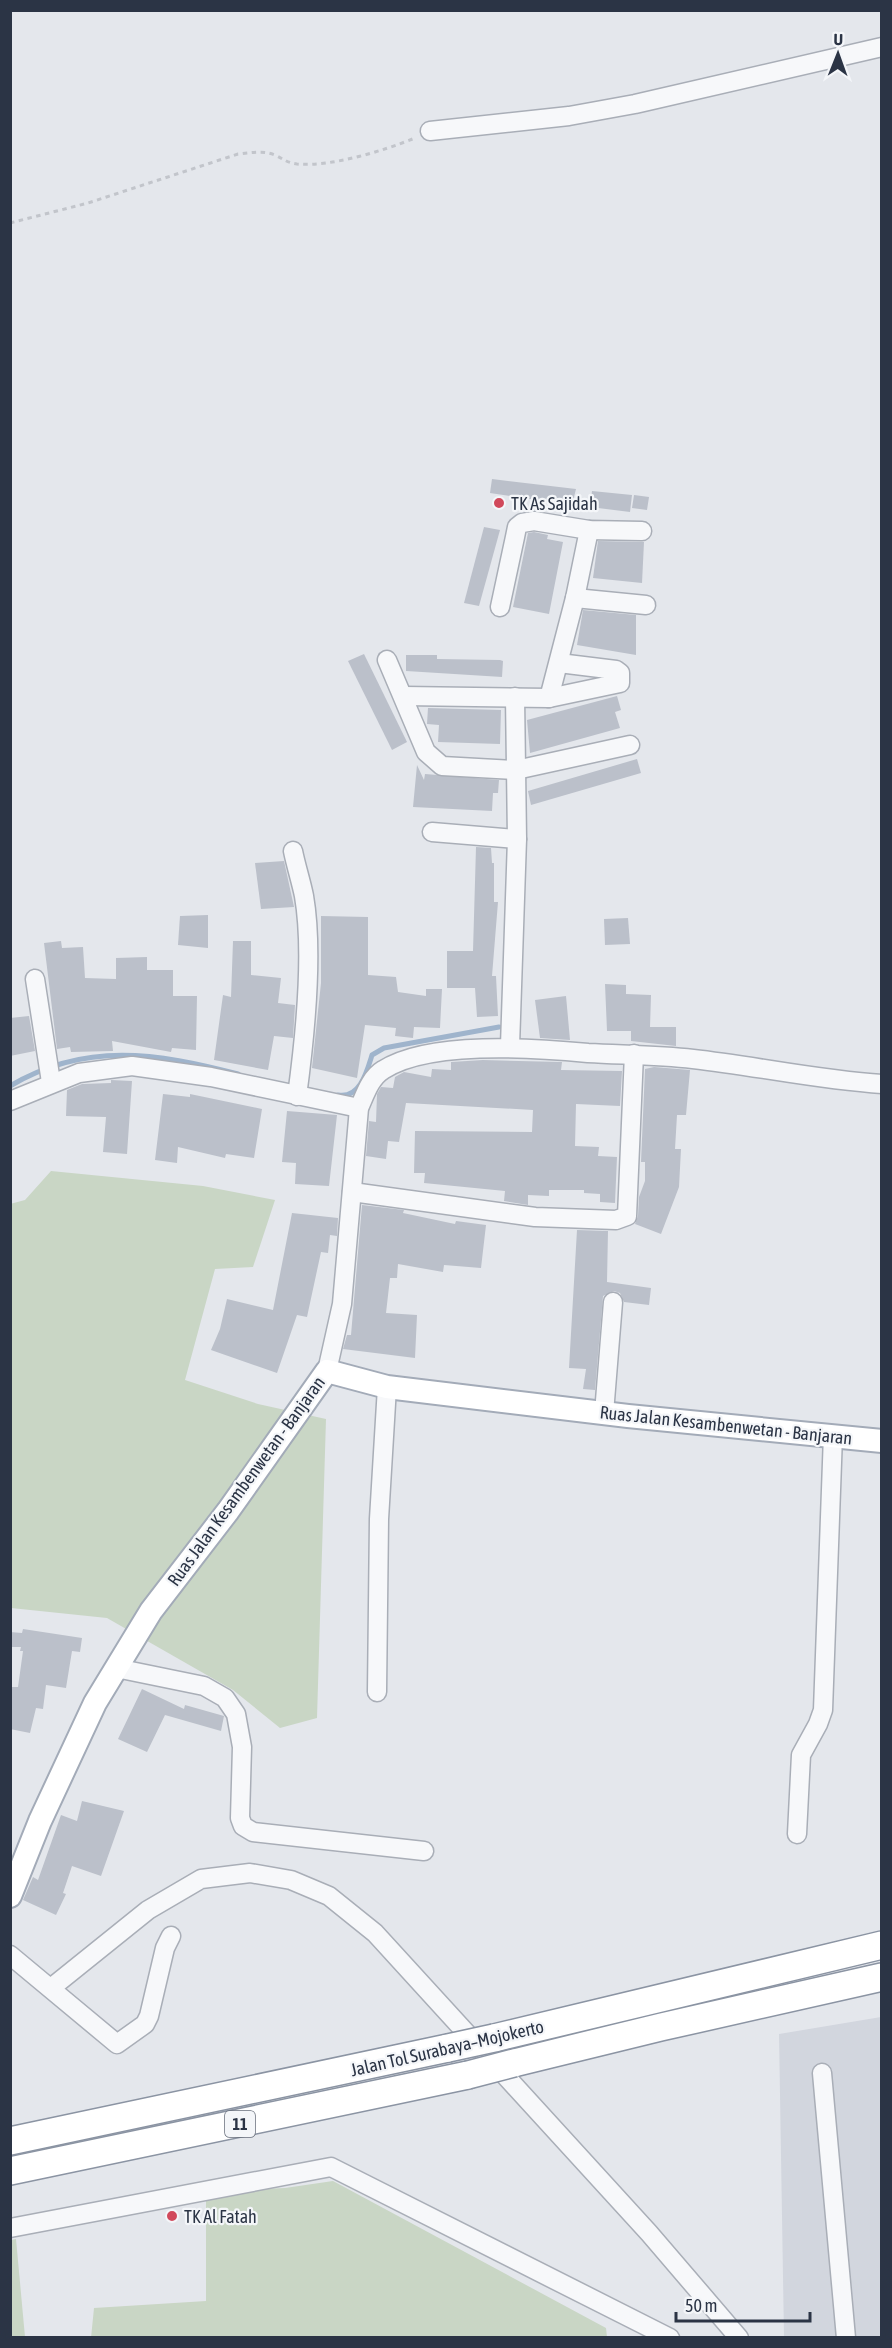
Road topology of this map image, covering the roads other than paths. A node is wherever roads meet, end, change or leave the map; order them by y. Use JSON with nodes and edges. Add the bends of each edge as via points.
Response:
{"nodes":[{"id":1,"x":882,"y":47,"type":"edge"},
{"id":2,"x":430,"y":131,"type":"road end"},
{"id":3,"x":589,"y":530,"type":"junction"},
{"id":4,"x":642,"y":531,"type":"dead end"},
{"id":5,"x":575,"y":598,"type":"junction"},
{"id":6,"x":646,"y":605,"type":"dead end"},
{"id":7,"x":500,"y":607,"type":"dead end"},
{"id":8,"x":387,"y":660,"type":"dead end"},
{"id":9,"x":559,"y":663,"type":"junction"},
{"id":10,"x":404,"y":696,"type":"junction"},
{"id":11,"x":515,"y":697,"type":"junction"},
{"id":12,"x":549,"y":698,"type":"junction"},
{"id":13,"x":630,"y":745,"type":"dead end"},
{"id":14,"x":516,"y":770,"type":"junction"},
{"id":15,"x":432,"y":832,"type":"dead end"},
{"id":16,"x":517,"y":839,"type":"junction"},
{"id":17,"x":293,"y":851,"type":"dead end"},
{"id":18,"x":34,"y":979,"type":"dead end"},
{"id":19,"x":510,"y":1046,"type":"junction"},
{"id":20,"x":634,"y":1054,"type":"junction"},
{"id":21,"x":51,"y":1082,"type":"junction"},
{"id":22,"x":882,"y":1084,"type":"edge"},
{"id":23,"x":297,"y":1096,"type":"junction"},
{"id":24,"x":10,"y":1101,"type":"edge"},
{"id":25,"x":358,"y":1108,"type":"junction"},
{"id":26,"x":352,"y":1192,"type":"junction"},
{"id":27,"x":613,"y":1302,"type":"dead end"},
{"id":28,"x":327,"y":1371,"type":"junction"},
{"id":29,"x":387,"y":1387,"type":"junction"},
{"id":30,"x":604,"y":1413,"type":"junction"},
{"id":31,"x":832,"y":1435,"type":"junction"},
{"id":32,"x":882,"y":1441,"type":"edge"},
{"id":33,"x":116,"y":1668,"type":"junction"},
{"id":34,"x":377,"y":1692,"type":"dead end"},
{"id":35,"x":797,"y":1834,"type":"dead end"},
{"id":36,"x":424,"y":1851,"type":"dead end"},
{"id":37,"x":10,"y":1896,"type":"edge"},
{"id":38,"x":171,"y":1936,"type":"dead end"},
{"id":39,"x":882,"y":1945,"type":"edge"},
{"id":40,"x":10,"y":1955,"type":"edge"},
{"id":41,"x":882,"y":1977,"type":"edge"},
{"id":42,"x":51,"y":1989,"type":"junction"},
{"id":43,"x":822,"y":2073,"type":"dead end"},
{"id":44,"x":10,"y":2141,"type":"edge"},
{"id":45,"x":10,"y":2171,"type":"edge"},
{"id":46,"x":10,"y":2228,"type":"edge"},
{"id":47,"x":670,"y":2337,"type":"edge"},
{"id":48,"x":739,"y":2337,"type":"edge"},
{"id":49,"x":846,"y":2337,"type":"edge"}],
"edges":[{"from":1,"to":2,"type":"street","via":[[635,104],[569,116]]},
{"from":3,"to":4,"type":"street"},
{"from":3,"to":5,"type":"street"},
{"from":3,"to":7,"type":"street","via":[[522,522],[517,527]]},
{"from":5,"to":6,"type":"street"},
{"from":5,"to":9,"type":"street"},
{"from":8,"to":10,"type":"street"},
{"from":9,"to":12,"type":"street"},
{"from":9,"to":12,"type":"street","via":[[616,670],[621,680]]},
{"from":10,"to":11,"type":"street"},
{"from":10,"to":14,"type":"street","via":[[426,752],[434,762],[442,766]]},
{"from":11,"to":12,"type":"street"},
{"from":11,"to":14,"type":"street"},
{"from":13,"to":14,"type":"street"},
{"from":14,"to":16,"type":"street"},
{"from":15,"to":16,"type":"street"},
{"from":16,"to":19,"type":"street"},
{"from":17,"to":23,"type":"street","via":[[307,923],[305,1039]]},
{"from":18,"to":21,"type":"street"},
{"from":19,"to":20,"type":"street"},
{"from":19,"to":25,"type":"street","via":[[450,1052],[395,1064],[371,1082]]},
{"from":20,"to":22,"type":"street"},
{"from":20,"to":26,"type":"street","via":[[627,1216],[616,1220],[535,1217]]},
{"from":21,"to":23,"type":"street","via":[[101,1068],[132,1066],[211,1077]]},
{"from":21,"to":24,"type":"street"},
{"from":23,"to":25,"type":"street"},
{"from":25,"to":26,"type":"street"},
{"from":26,"to":28,"type":"street","via":[[342,1304]]},
{"from":27,"to":30,"type":"street"},
{"from":28,"to":29,"type":"main road","name":"Ruas Jalan Kesambenwetan - Banjaran"},
{"from":28,"to":33,"type":"main road","name":"Ruas Jalan Kesambenwetan - Banjaran","via":[[151,1611]]},
{"from":29,"to":30,"type":"main road","name":"Ruas Jalan Kesambenwetan - Banjaran"},
{"from":29,"to":34,"type":"street","via":[[379,1519]]},
{"from":30,"to":31,"type":"main road","name":"Ruas Jalan Kesambenwetan - Banjaran"},
{"from":31,"to":32,"type":"main road","name":"Ruas Jalan Kesambenwetan - Banjaran"},
{"from":31,"to":35,"type":"street","via":[[823,1710],[801,1755]]},
{"from":33,"to":36,"type":"street","via":[[204,1686],[225,1698],[236,1714],[242,1748],[240,1818],[243,1826],[253,1832]]},
{"from":33,"to":37,"type":"main road","name":"Ruas Jalan Kesambenwetan - Banjaran","via":[[60,1777]]},
{"from":38,"to":42,"type":"street","via":[[145,2024],[117,2044]]},
{"from":39,"to":44,"type":"highway","name":"Jalan Tol Surabaya–Mojokerto","number":"11","bridge":true,"via":[[494,2038]]},
{"from":40,"to":42,"type":"street"},
{"from":41,"to":45,"type":"highway","name":"Jalan Tol Surabaya–Mojokerto","number":"11","bridge":true,"via":[[661,2026],[468,2075]]},
{"from":42,"to":48,"type":"street","via":[[148,1910],[201,1879],[250,1873],[291,1880],[329,1896],[375,1933]]},
{"from":43,"to":49,"type":"street"},
{"from":46,"to":47,"type":"street","via":[[331,2167]]}]}
